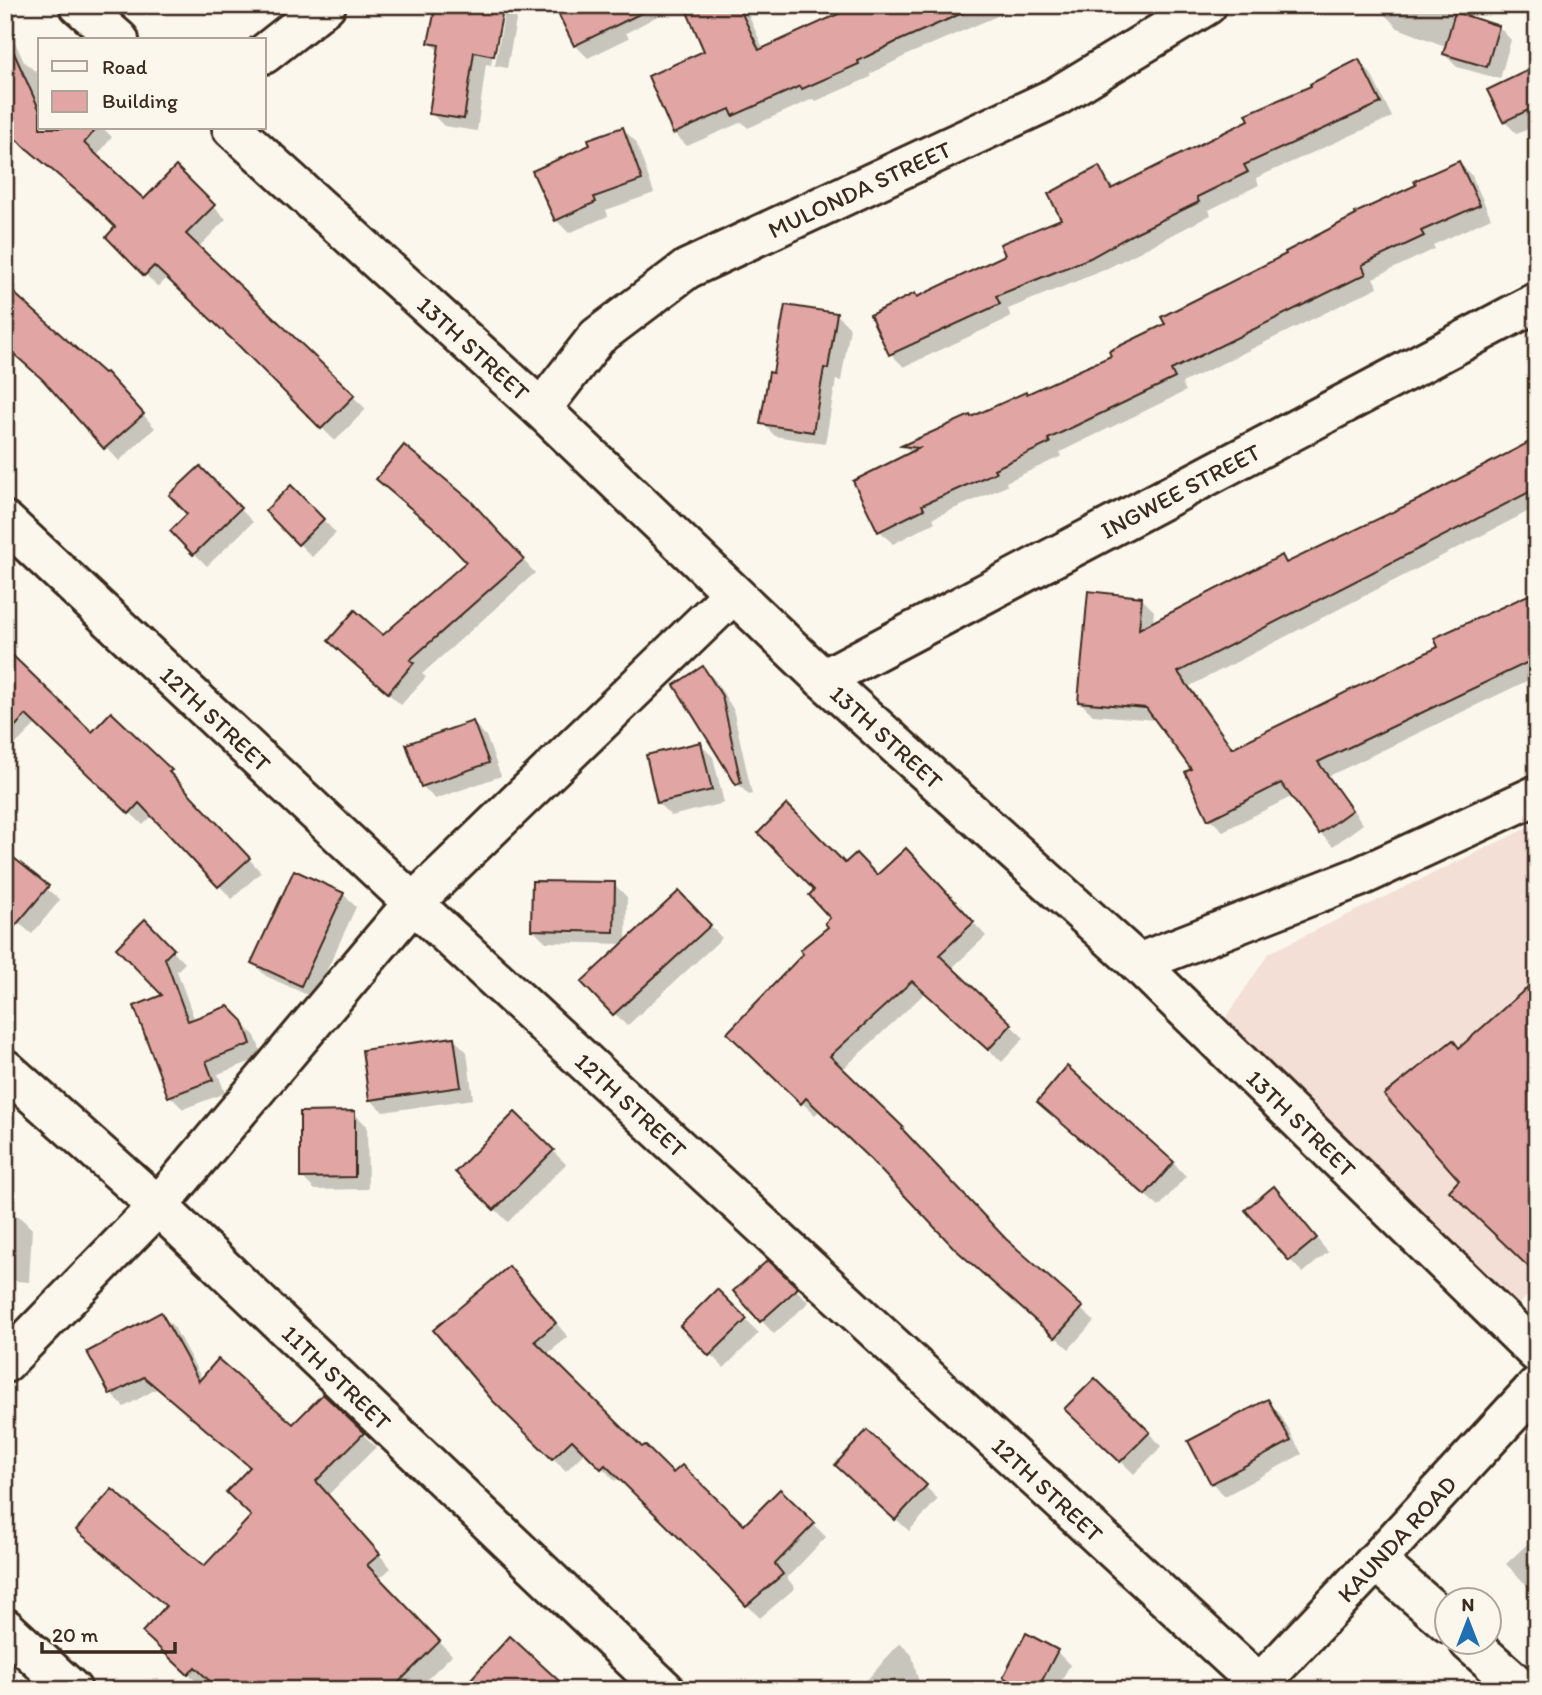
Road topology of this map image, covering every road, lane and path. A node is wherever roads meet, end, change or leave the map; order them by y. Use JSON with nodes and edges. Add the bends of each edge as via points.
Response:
{"nodes":[{"id":1,"x":79,"y":5,"type":"edge"},
{"id":2,"x":326,"y":5,"type":"edge"},
{"id":3,"x":1207,"y":5,"type":"edge"},
{"id":4,"x":117,"y":38,"type":"edge"},
{"id":5,"x":266,"y":52,"type":"edge"},
{"id":6,"x":234,"y":130,"type":"edge"},
{"id":7,"x":1537,"y":302,"type":"edge"},
{"id":8,"x":541,"y":409,"type":"junction"},
{"id":9,"x":5,"y":521,"type":"edge"},
{"id":10,"x":733,"y":594,"type":"junction"},
{"id":11,"x":823,"y":679,"type":"junction"},
{"id":12,"x":1537,"y":795,"type":"edge"},
{"id":13,"x":413,"y":903,"type":"junction"},
{"id":14,"x":1138,"y":963,"type":"junction"},
{"id":15,"x":5,"y":1069,"type":"edge"},
{"id":16,"x":158,"y":1206,"type":"junction"},
{"id":17,"x":1537,"y":1353,"type":"edge"},
{"id":18,"x":5,"y":1363,"type":"edge"},
{"id":19,"x":1537,"y":1386,"type":"edge"},
{"id":20,"x":1376,"y":1561,"type":"junction"},
{"id":21,"x":1434,"y":1612,"type":"edge"},
{"id":22,"x":5,"y":1628,"type":"edge"},
{"id":23,"x":1484,"y":1656,"type":"edge"},
{"id":24,"x":1256,"y":1687,"type":"edge"},
{"id":25,"x":72,"y":1690,"type":"edge"},
{"id":26,"x":665,"y":1690,"type":"edge"},
{"id":27,"x":1523,"y":1690,"type":"edge"}],
"edges":[{"from":1,"to":4,"type":"street"},
{"from":2,"to":5,"type":"street"},
{"from":3,"to":8,"type":"street","name":"MULONDA STREET","via":[[1054,97],[687,269],[597,337]]},
{"from":6,"to":8,"type":"street","name":"13TH STREET"},
{"from":7,"to":11,"type":"street","name":"INGWEE STREET"},
{"from":8,"to":10,"type":"street","name":"13TH STREET"},
{"from":9,"to":13,"type":"street","name":"12TH STREET"},
{"from":10,"to":11,"type":"street","name":"13TH STREET"},
{"from":10,"to":13,"type":"street"},
{"from":11,"to":14,"type":"street","name":"13TH STREET"},
{"from":12,"to":14,"type":"street","via":[[1359,877]]},
{"from":13,"to":16,"type":"street"},
{"from":13,"to":24,"type":"street","name":"12TH STREET"},
{"from":14,"to":17,"type":"street","name":"13TH STREET"},
{"from":15,"to":16,"type":"street","name":"11TH STREET"},
{"from":16,"to":18,"type":"street"},
{"from":16,"to":26,"type":"street","name":"11TH STREET"},
{"from":19,"to":20,"type":"street","name":"KAUNDA ROAD"},
{"from":20,"to":21,"type":"street"},
{"from":20,"to":24,"type":"street","name":"KAUNDA ROAD"},
{"from":22,"to":25,"type":"street"},
{"from":23,"to":27,"type":"street"}]}
